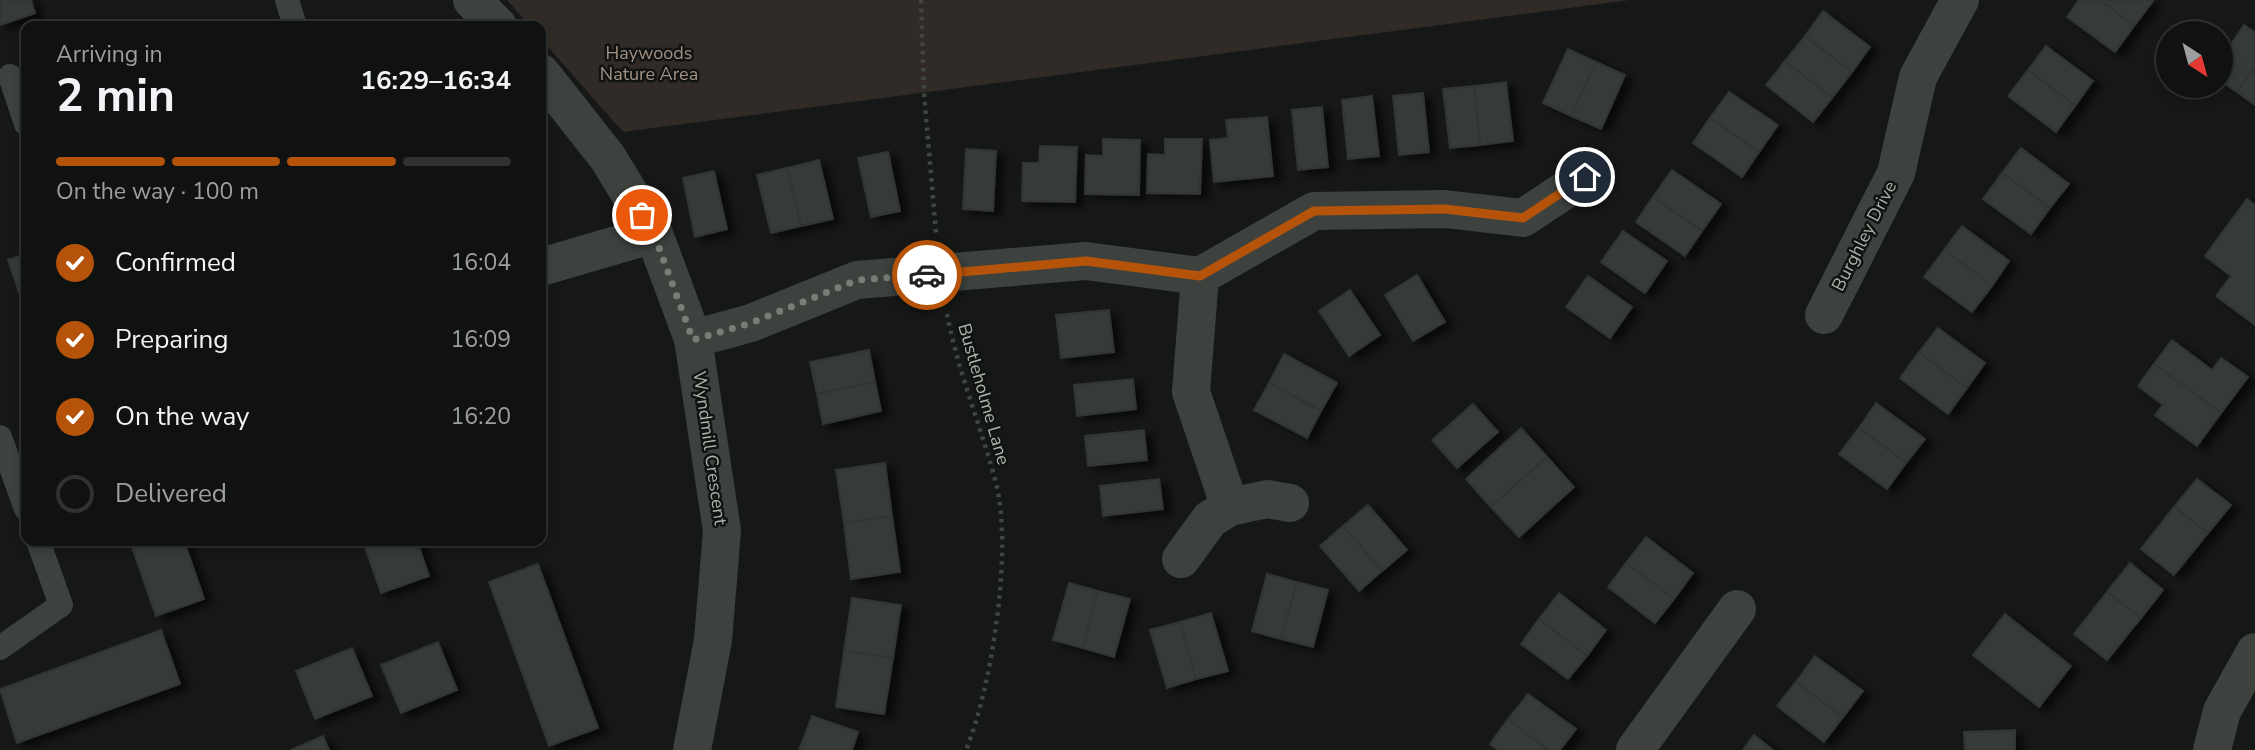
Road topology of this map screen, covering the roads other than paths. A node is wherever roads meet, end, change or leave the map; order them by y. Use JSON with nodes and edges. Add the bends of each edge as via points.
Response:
{"nodes":[{"id":1,"x":287,"y":0,"type":"edge"},
{"id":2,"x":472,"y":0,"type":"edge"},
{"id":3,"x":1960,"y":0,"type":"edge"},
{"id":4,"x":293,"y":21,"type":"edge"},
{"id":5,"x":493,"y":21,"type":"edge"},
{"id":6,"x":12,"y":75,"type":"edge"},
{"id":7,"x":546,"y":78,"type":"edge"},
{"id":8,"x":21,"y":106,"type":"edge"},
{"id":9,"x":1585,"y":177,"type":"dead end"},
{"id":10,"x":654,"y":234,"type":"junction"},
{"id":11,"x":546,"y":266,"type":"edge"},
{"id":12,"x":1200,"y":276,"type":"junction"},
{"id":13,"x":1824,"y":314,"type":"dead end"},
{"id":14,"x":693,"y":340,"type":"junction"},
{"id":15,"x":0,"y":438,"type":"edge"},
{"id":16,"x":21,"y":495,"type":"edge"},
{"id":17,"x":1290,"y":503,"type":"dead end"},
{"id":18,"x":1230,"y":507,"type":"junction"},
{"id":19,"x":40,"y":546,"type":"edge"},
{"id":20,"x":1181,"y":558,"type":"dead end"},
{"id":21,"x":1737,"y":609,"type":"dead end"},
{"id":22,"x":0,"y":648,"type":"edge"},
{"id":23,"x":2255,"y":652,"type":"edge"},
{"id":24,"x":692,"y":750,"type":"edge"},
{"id":25,"x":1635,"y":750,"type":"edge"},
{"id":26,"x":2212,"y":750,"type":"edge"}],
"edges":[{"from":1,"to":4,"type":"lane"},
{"from":2,"to":5,"type":"street"},
{"from":3,"to":13,"type":"street","name":"Burghley Drive","via":[[1917,76],[1896,173]]},
{"from":6,"to":8,"type":"lane"},
{"from":7,"to":10,"type":"street","name":"Wyndmill Crescent","via":[[608,158]]},
{"from":9,"to":12,"type":"street","via":[[1523,218],[1445,209],[1314,211]]},
{"from":10,"to":11,"type":"street"},
{"from":10,"to":14,"type":"street","name":"Wyndmill Crescent"},
{"from":12,"to":14,"type":"street","via":[[1086,261],[857,280],[751,323]]},
{"from":12,"to":18,"type":"street","via":[[1191,392]]},
{"from":14,"to":24,"type":"street","name":"Wyndmill Crescent","via":[[722,531],[713,640]]},
{"from":15,"to":16,"type":"lane"},
{"from":17,"to":18,"type":"street","via":[[1268,499]]},
{"from":18,"to":20,"type":"street","via":[[1210,519]]},
{"from":19,"to":22,"type":"lane","via":[[61,605]]},
{"from":21,"to":25,"type":"street"},
{"from":23,"to":26,"type":"street","via":[[2222,711]]}]}
